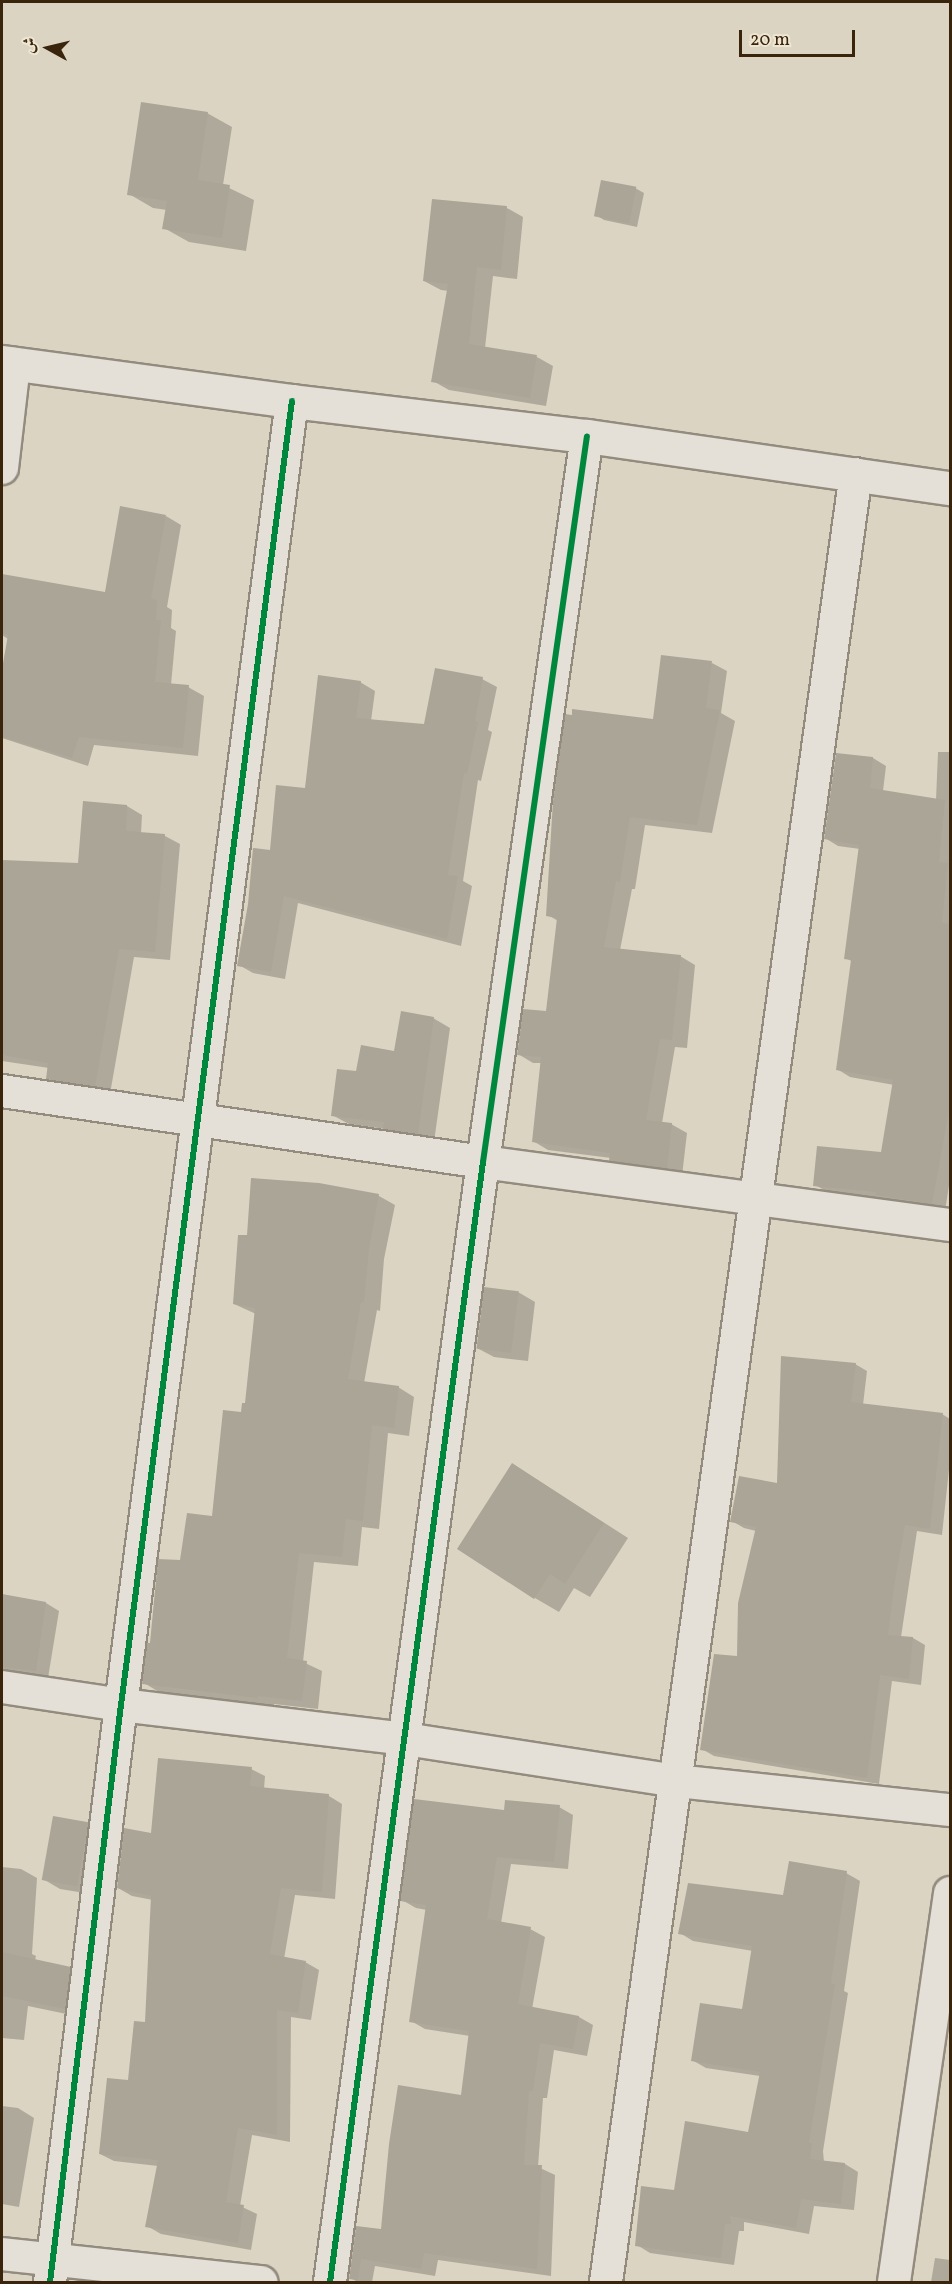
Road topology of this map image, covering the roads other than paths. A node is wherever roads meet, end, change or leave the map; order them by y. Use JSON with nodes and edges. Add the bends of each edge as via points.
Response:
{"nodes":[{"id":1,"x":8,"y":363,"type":"edge"},
{"id":2,"x":292,"y":401,"type":"junction"},
{"id":3,"x":587,"y":436,"type":"junction"},
{"id":4,"x":2,"y":468,"type":"edge"},
{"id":5,"x":856,"y":474,"type":"junction"},
{"id":6,"x":951,"y":488,"type":"edge"},
{"id":7,"x":2,"y":1091,"type":"edge"},
{"id":8,"x":198,"y":1118,"type":"junction"},
{"id":9,"x":483,"y":1162,"type":"junction"},
{"id":10,"x":756,"y":1198,"type":"junction"},
{"id":11,"x":951,"y":1225,"type":"edge"},
{"id":12,"x":2,"y":1687,"type":"edge"},
{"id":13,"x":121,"y":1705,"type":"junction"},
{"id":14,"x":405,"y":1739,"type":"junction"},
{"id":15,"x":677,"y":1781,"type":"junction"},
{"id":16,"x":951,"y":1810,"type":"edge"},
{"id":17,"x":951,"y":1893,"type":"edge"},
{"id":18,"x":2,"y":2254,"type":"edge"},
{"id":19,"x":51,"y":2272,"type":"edge"},
{"id":20,"x":261,"y":2283,"type":"edge"},
{"id":21,"x":330,"y":2283,"type":"edge"},
{"id":22,"x":606,"y":2283,"type":"edge"},
{"id":23,"x":894,"y":2283,"type":"edge"}],
"edges":[{"from":1,"to":2,"type":"main road"},
{"from":1,"to":4,"type":"street"},
{"from":2,"to":3,"type":"main road"},
{"from":2,"to":8,"type":"street"},
{"from":3,"to":5,"type":"main road"},
{"from":3,"to":9,"type":"street"},
{"from":5,"to":6,"type":"main road"},
{"from":5,"to":10,"type":"street"},
{"from":7,"to":8,"type":"street"},
{"from":8,"to":9,"type":"street"},
{"from":8,"to":13,"type":"street"},
{"from":9,"to":10,"type":"street"},
{"from":9,"to":14,"type":"street"},
{"from":10,"to":11,"type":"street"},
{"from":10,"to":15,"type":"street"},
{"from":12,"to":13,"type":"street"},
{"from":13,"to":14,"type":"street"},
{"from":13,"to":19,"type":"street"},
{"from":14,"to":15,"type":"street"},
{"from":14,"to":21,"type":"street"},
{"from":15,"to":16,"type":"street"},
{"from":15,"to":22,"type":"street"},
{"from":17,"to":23,"type":"street"},
{"from":18,"to":19,"type":"street"},
{"from":19,"to":20,"type":"street"}]}
